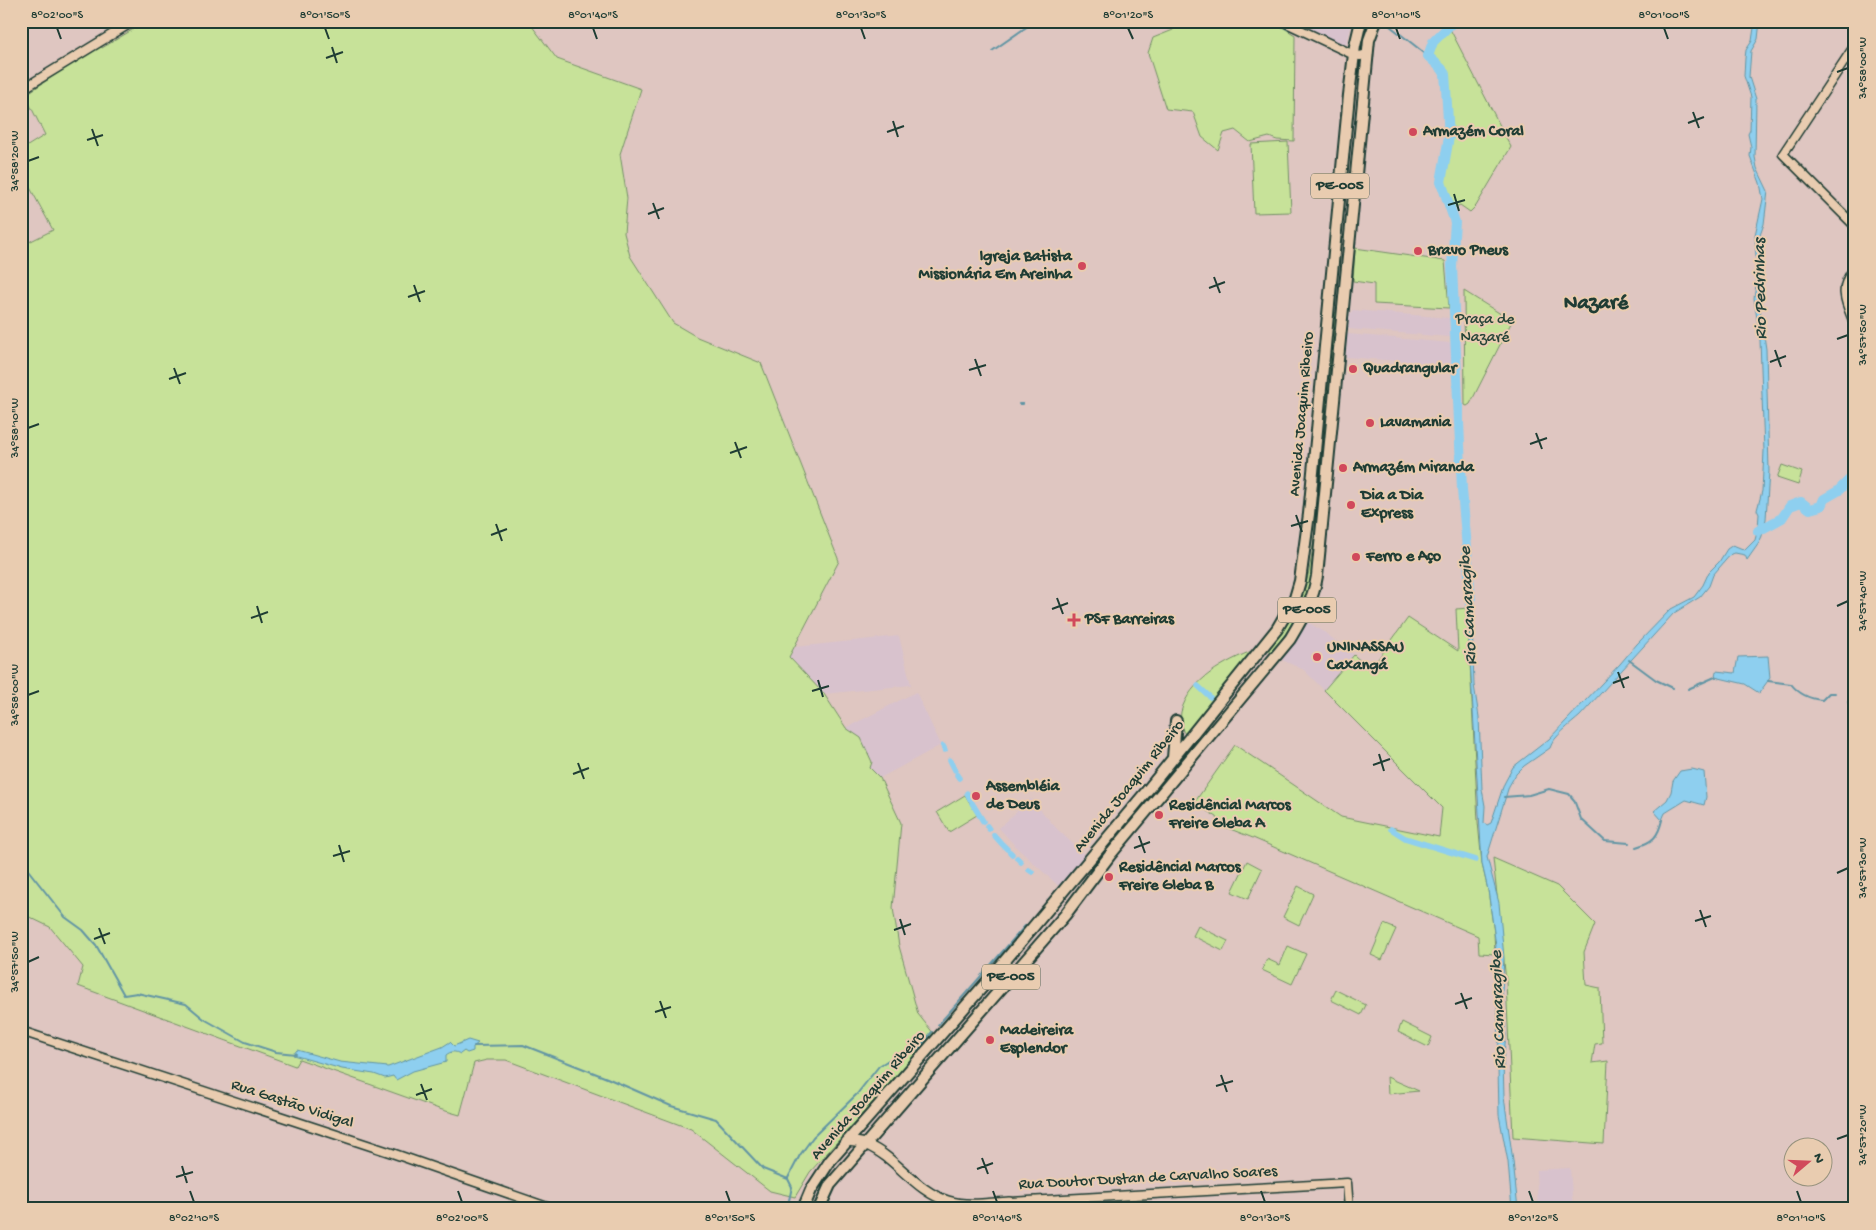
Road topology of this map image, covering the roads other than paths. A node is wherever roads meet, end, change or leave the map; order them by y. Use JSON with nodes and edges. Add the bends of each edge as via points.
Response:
{"nodes":[{"id":1,"x":134,"y":21,"type":"edge"},
{"id":2,"x":1282,"y":21,"type":"edge"},
{"id":3,"x":1361,"y":21,"type":"edge"},
{"id":4,"x":1376,"y":21,"type":"edge"},
{"id":5,"x":1855,"y":45,"type":"edge"},
{"id":6,"x":1368,"y":54,"type":"junction"},
{"id":7,"x":1354,"y":55,"type":"junction"},
{"id":8,"x":21,"y":90,"type":"edge"},
{"id":9,"x":1855,"y":226,"type":"edge"},
{"id":10,"x":1855,"y":268,"type":"edge"},
{"id":11,"x":1855,"y":325,"type":"edge"},
{"id":12,"x":1176,"y":721,"type":"dead end"},
{"id":13,"x":1173,"y":758,"type":"junction"},
{"id":14,"x":21,"y":1031,"type":"edge"},
{"id":15,"x":848,"y":1141,"type":"junction"},
{"id":16,"x":866,"y":1144,"type":"junction"},
{"id":17,"x":1010,"y":1205,"type":"edge"},
{"id":18,"x":553,"y":1209,"type":"edge"},
{"id":19,"x":803,"y":1209,"type":"edge"},
{"id":20,"x":819,"y":1209,"type":"edge"},
{"id":21,"x":1350,"y":1209,"type":"edge"}],
"edges":[{"from":1,"to":8,"type":"street"},
{"from":2,"to":7,"type":"street"},
{"from":3,"to":7,"type":"main road","number":"PE-005"},
{"from":4,"to":6,"type":"main road","number":"PE-005"},
{"from":5,"to":9,"type":"street","via":[[1783,154]]},
{"from":6,"to":7,"type":"street"},
{"from":6,"to":16,"type":"main road","name":"Avenida Joaquim Ribeiro","number":"PE-005","via":[[1314,592],[1309,606],[1290,639],[1065,914]]},
{"from":7,"to":13,"type":"main road","name":"Avenida Joaquim Ribeiro","number":"PE-005","via":[[1303,568],[1295,598],[1277,629]]},
{"from":10,"to":11,"type":"street","via":[[1844,287]]},
{"from":12,"to":13,"type":"main road"},
{"from":13,"to":15,"type":"main road","name":"Avenida Joaquim Ribeiro","number":"PE-005","via":[[994,975]]},
{"from":14,"to":18,"type":"street","name":"Rua Gastão Vidigal"},
{"from":15,"to":16,"type":"main road","name":"Rua Doutor Dustan de Carvalho Soares"},
{"from":15,"to":19,"type":"main road","name":"Avenida Joaquim Ribeiro","number":"PE-005","via":[[816,1182]]},
{"from":16,"to":17,"type":"main road","name":"Rua Doutor Dustan de Carvalho Soares","via":[[924,1188],[947,1201]]},
{"from":16,"to":20,"type":"main road","name":"Avenida Joaquim Ribeiro","number":"PE-005","via":[[830,1185]]},
{"from":17,"to":21,"type":"street","name":"Rua Doutor Dustan de Carvalho Soares","via":[[1347,1183]]}]}
